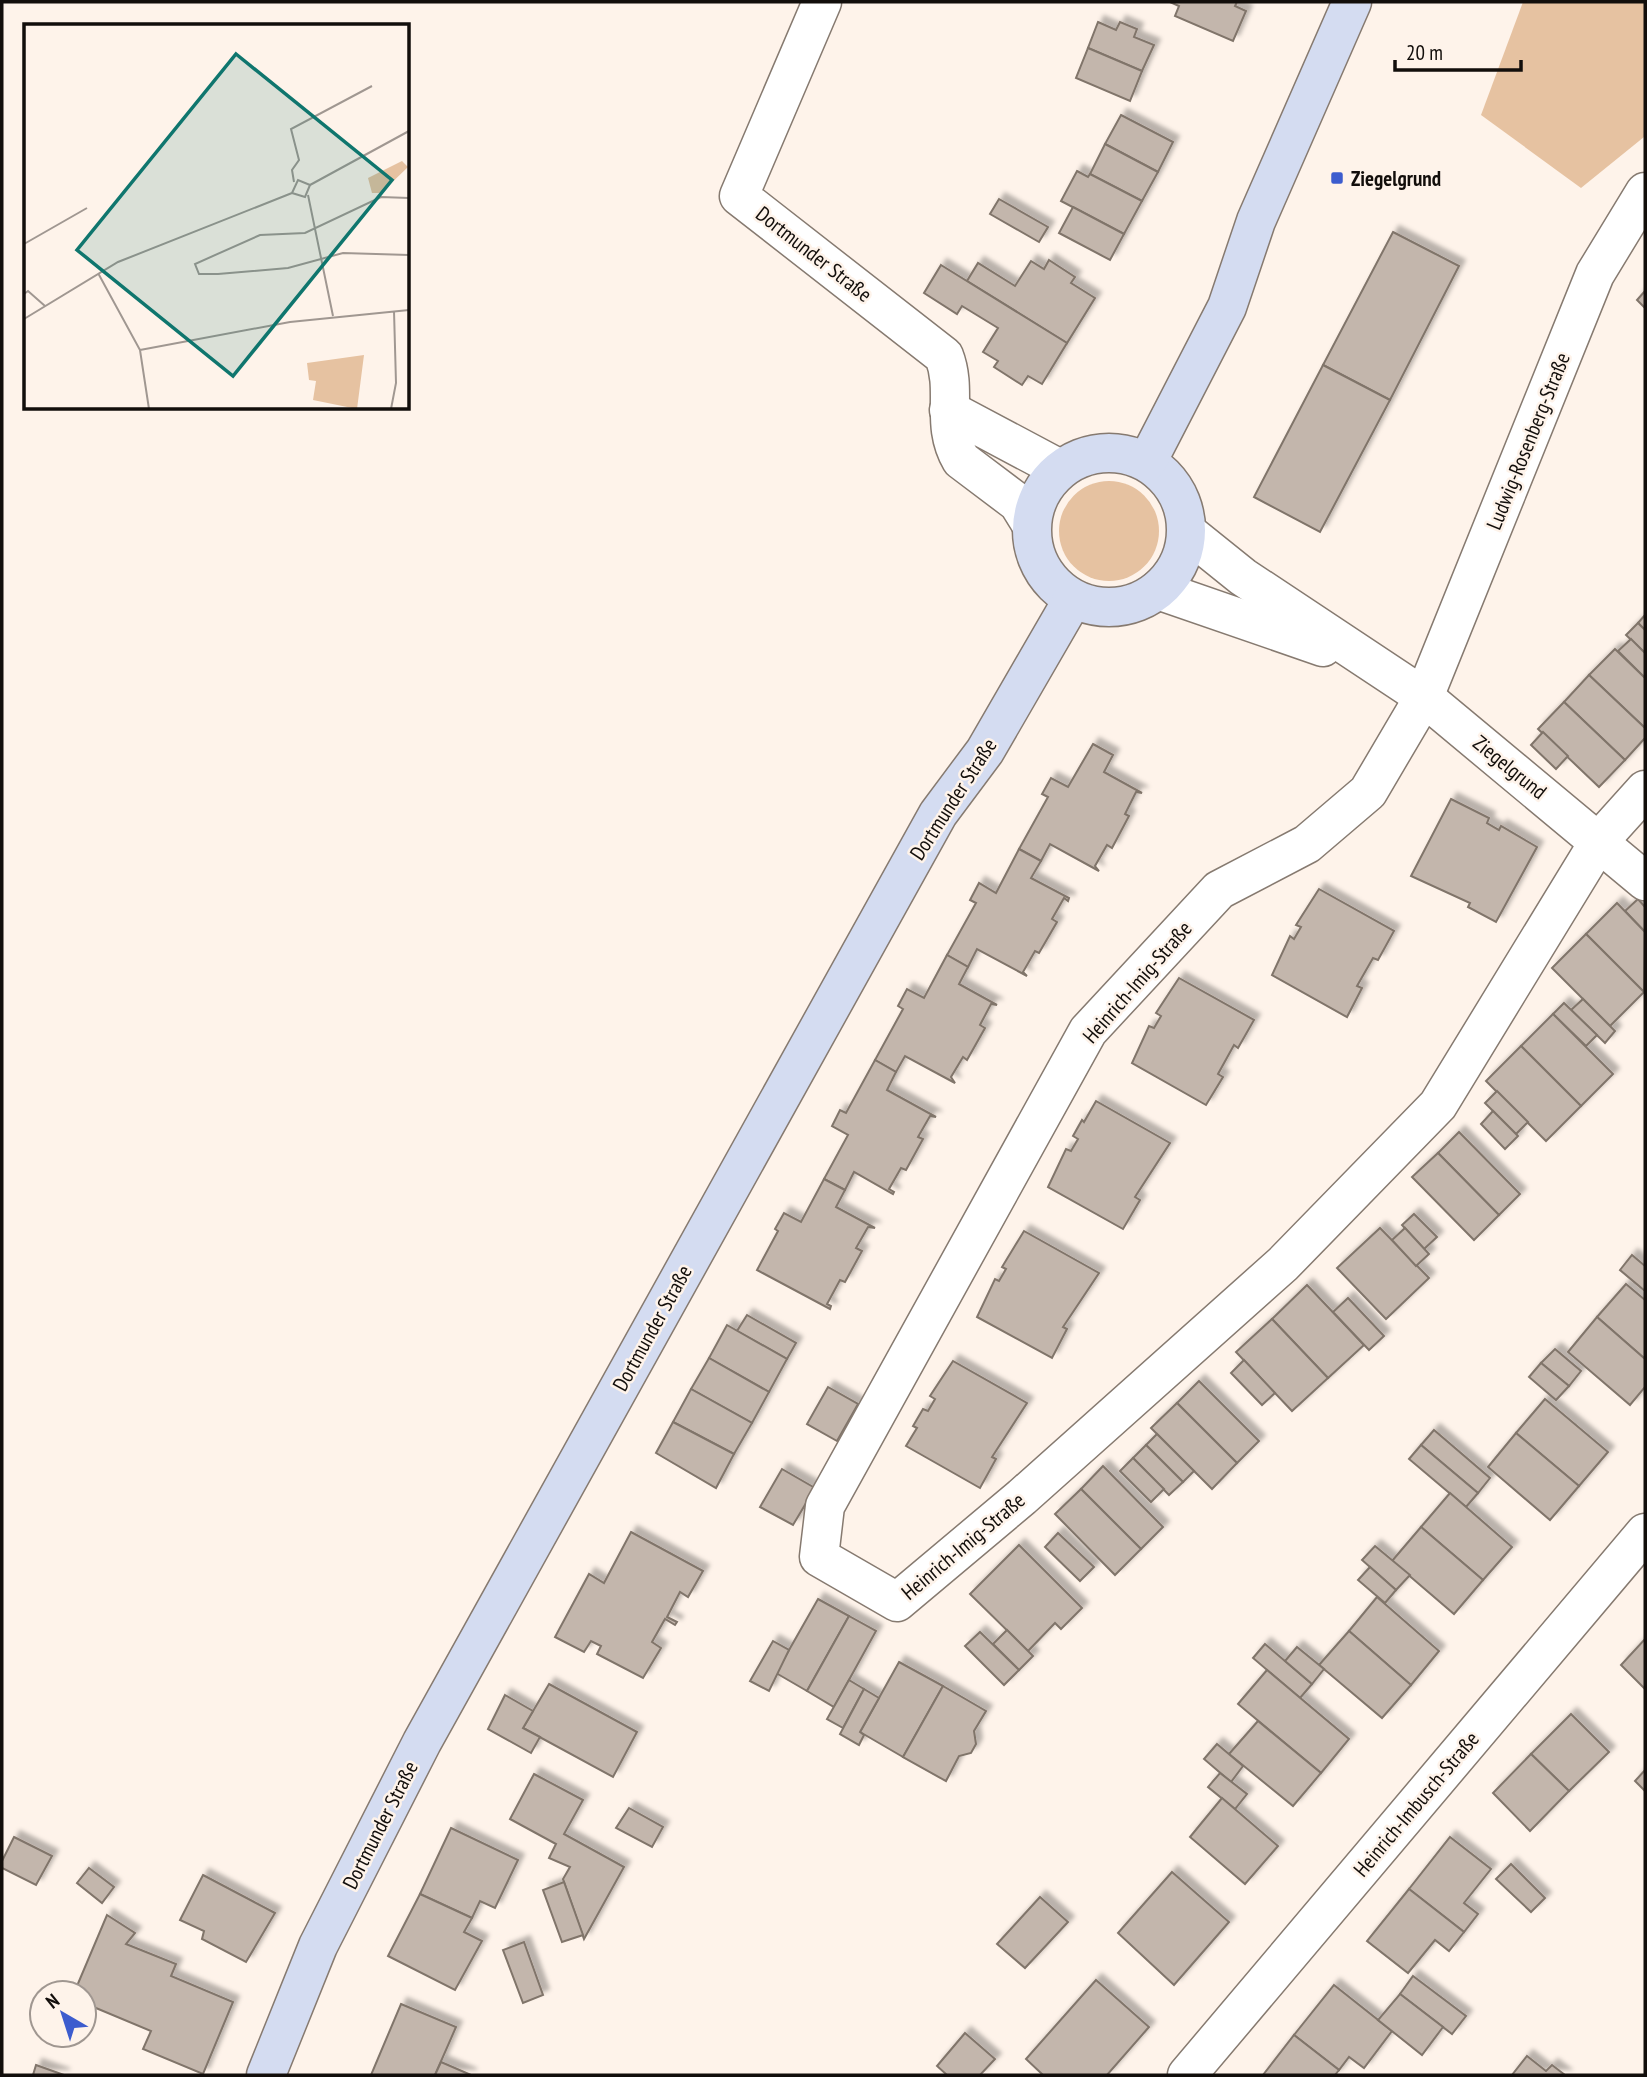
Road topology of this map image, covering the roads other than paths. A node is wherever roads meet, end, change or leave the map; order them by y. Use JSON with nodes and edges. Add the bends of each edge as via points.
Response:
{"nodes":[{"id":1,"x":822,"y":2,"type":"edge"},
{"id":2,"x":1352,"y":2,"type":"edge"},
{"id":3,"x":1645,"y":192,"type":"edge"},
{"id":4,"x":949,"y":410,"type":"junction"},
{"id":5,"x":1147,"y":462,"type":"junction"},
{"id":6,"x":1060,"y":469,"type":"junction"},
{"id":7,"x":1031,"y":524,"type":"junction"},
{"id":8,"x":1187,"y":532,"type":"junction"},
{"id":9,"x":1158,"y":590,"type":"junction"},
{"id":10,"x":1073,"y":599,"type":"junction"},
{"id":11,"x":1367,"y":662,"type":"junction"},
{"id":12,"x":1424,"y":697,"type":"junction"},
{"id":13,"x":1645,"y":790,"type":"edge"},
{"id":14,"x":1600,"y":840,"type":"junction"},
{"id":15,"x":1645,"y":881,"type":"edge"},
{"id":16,"x":1645,"y":1534,"type":"edge"},
{"id":17,"x":266,"y":2075,"type":"edge"},
{"id":18,"x":1187,"y":2075,"type":"edge"}],
"edges":[{"from":1,"to":4,"type":"street","name":"Dortmunder Straße","via":[[739,196],[944,356],[949,369]]},
{"from":2,"to":5,"type":"main road","via":[[1256,221],[1227,307]]},
{"from":3,"to":12,"type":"street","name":"Ludwig-Rosenberg-Straße","via":[[1595,274]]},
{"from":4,"to":6,"type":"street"},
{"from":4,"to":7,"type":"street","name":"Dortmunder Straße","via":[[951,438],[961,460],[1018,503]]},
{"from":5,"to":6,"type":"main road","name":"Dortmunder Straße","via":[[1102,452]]},
{"from":5,"to":8,"type":"main road","name":"Dortmunder Straße","via":[[1177,492]]},
{"from":6,"to":7,"type":"main road","name":"Dortmunder Straße","via":[[1041,494]]},
{"from":7,"to":10,"type":"main road","name":"Dortmunder Straße","via":[[1032,547],[1040,568],[1054,586]]},
{"from":8,"to":9,"type":"main road","name":"Dortmunder Straße","via":[[1179,564]]},
{"from":8,"to":11,"type":"street","name":"Ziegelgrund","via":[[1243,578],[1326,629]]},
{"from":9,"to":10,"type":"main road","name":"Dortmunder Straße","via":[[1132,604],[1112,607]]},
{"from":9,"to":11,"type":"street","name":"Ziegelgrund"},
{"from":10,"to":17,"type":"main road","name":"Dortmunder Straße","via":[[985,751],[938,814],[422,1742],[318,1946]]},
{"from":11,"to":12,"type":"street","name":"Ziegelgrund"},
{"from":12,"to":14,"type":"street","name":"Ziegelgrund"},
{"from":12,"to":14,"type":"street","name":"Heinrich-Imig-Straße","via":[[1368,792],[1307,845],[1219,890],[1088,1031],[825,1506],[819,1557],[897,1602],[1283,1264],[1438,1105]]},
{"from":13,"to":14,"type":"street"},
{"from":14,"to":15,"type":"street","name":"Ziegelgrund"},
{"from":16,"to":18,"type":"street","name":"Heinrich-Imbusch-Straße"}]}
